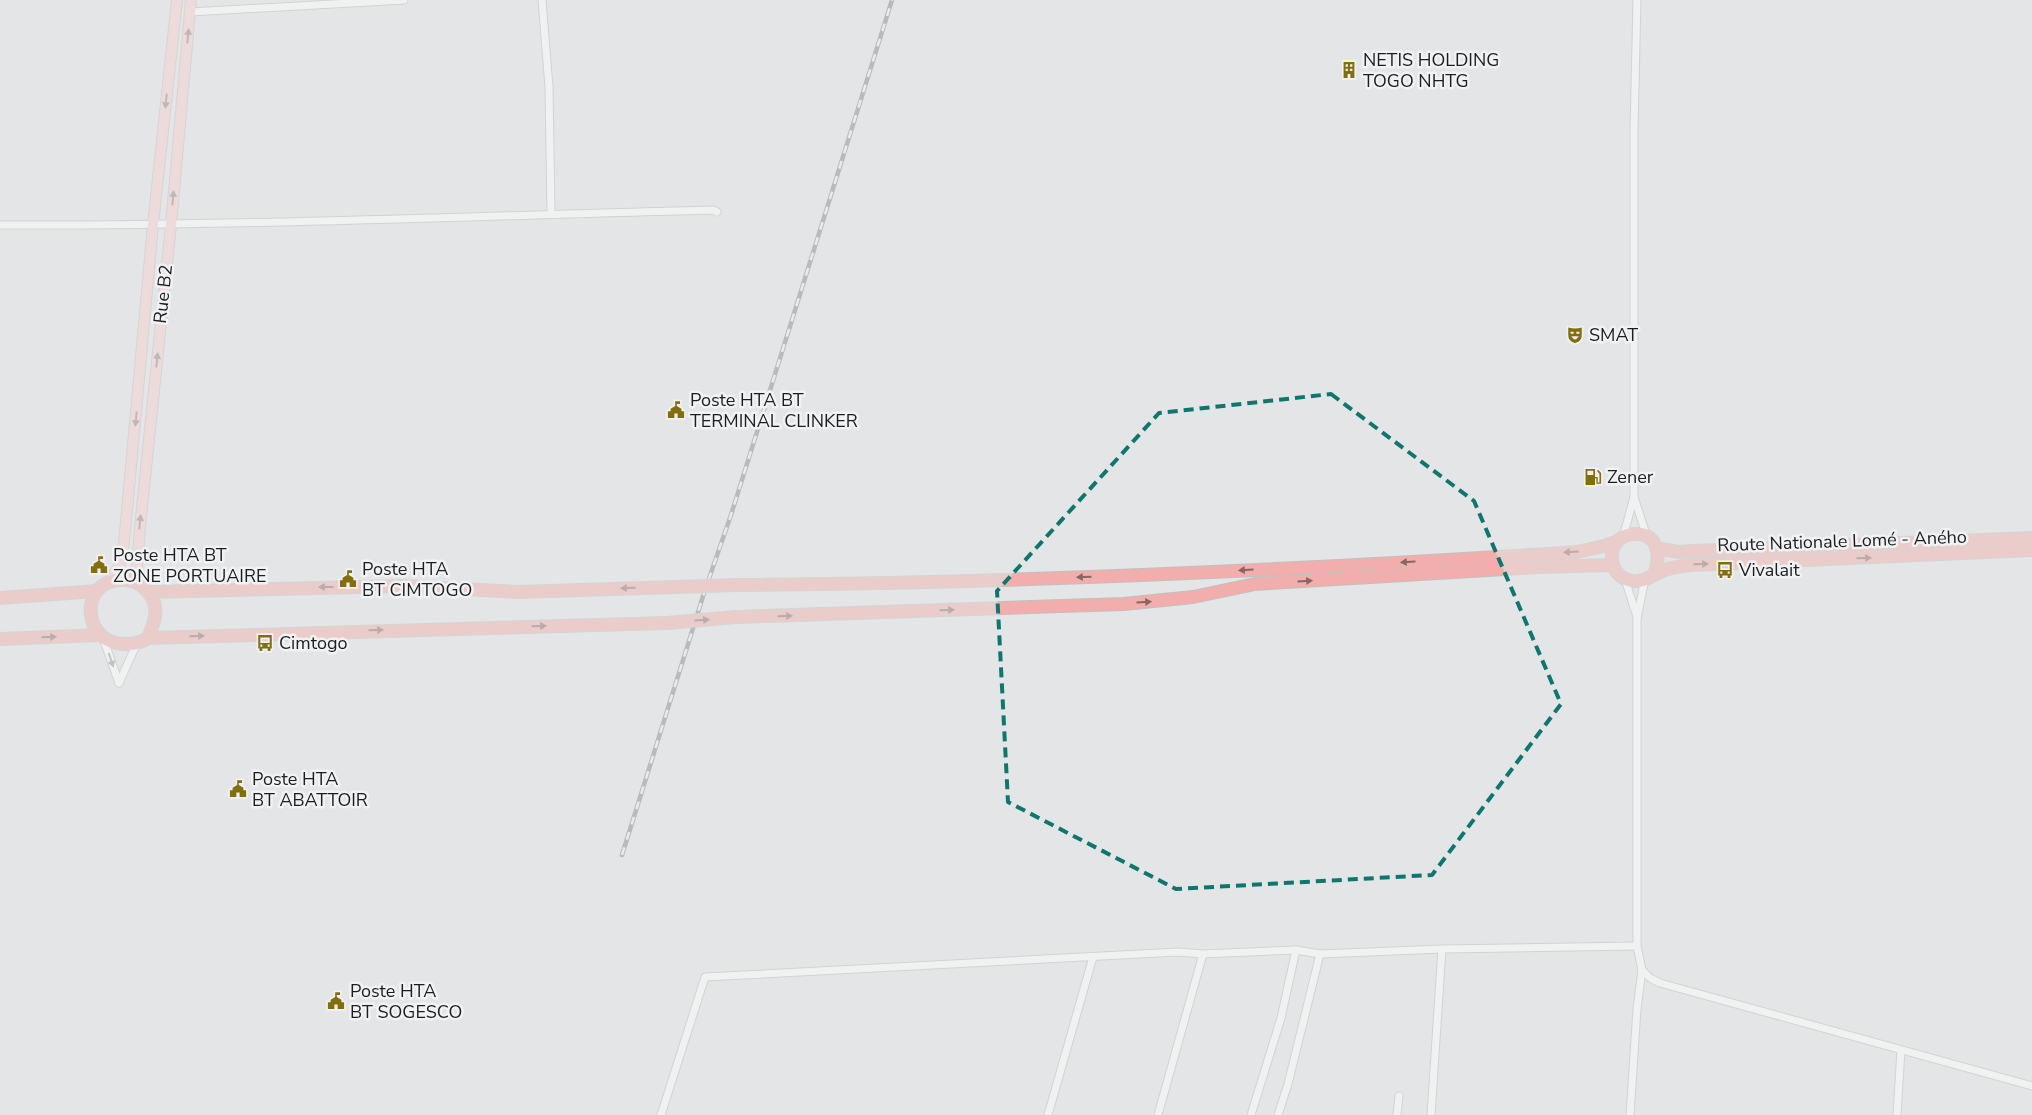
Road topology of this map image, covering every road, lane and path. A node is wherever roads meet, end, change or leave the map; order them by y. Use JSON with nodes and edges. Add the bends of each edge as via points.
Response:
{"nodes":[{"id":1,"x":177,"y":0,"type":"edge"},
{"id":2,"x":191,"y":0,"type":"edge"},
{"id":3,"x":404,"y":0,"type":"edge"},
{"id":4,"x":542,"y":0,"type":"edge"},
{"id":5,"x":1637,"y":0,"type":"edge"},
{"id":6,"x":190,"y":12,"type":"junction"},
{"id":7,"x":717,"y":212,"type":"dead end"},
{"id":8,"x":551,"y":214,"type":"junction"},
{"id":9,"x":0,"y":225,"type":"edge"},
{"id":10,"x":153,"y":225,"type":"junction"},
{"id":11,"x":171,"y":225,"type":"junction"},
{"id":12,"x":1634,"y":497,"type":"junction"},
{"id":13,"x":1647,"y":536,"type":"junction"},
{"id":14,"x":2032,"y":538,"type":"edge"},
{"id":15,"x":1620,"y":539,"type":"junction"},
{"id":16,"x":1656,"y":548,"type":"junction"},
{"id":17,"x":2032,"y":550,"type":"edge"},
{"id":18,"x":1613,"y":565,"type":"junction"},
{"id":19,"x":1650,"y":577,"type":"junction"},
{"id":20,"x":1625,"y":579,"type":"junction"},
{"id":21,"x":110,"y":582,"type":"junction"},
{"id":22,"x":145,"y":589,"type":"junction"},
{"id":23,"x":97,"y":591,"type":"junction"},
{"id":24,"x":0,"y":598,"type":"edge"},
{"id":25,"x":1637,"y":618,"type":"junction"},
{"id":26,"x":102,"y":637,"type":"junction"},
{"id":27,"x":0,"y":638,"type":"edge"},
{"id":28,"x":142,"y":640,"type":"junction"},
{"id":29,"x":1637,"y":946,"type":"junction"},
{"id":30,"x":1442,"y":949,"type":"junction"},
{"id":31,"x":1296,"y":950,"type":"junction"},
{"id":32,"x":1203,"y":954,"type":"junction"},
{"id":33,"x":1320,"y":954,"type":"junction"},
{"id":34,"x":1093,"y":957,"type":"junction"},
{"id":35,"x":1642,"y":970,"type":"junction"},
{"id":36,"x":1901,"y":1050,"type":"junction"},
{"id":37,"x":2032,"y":1086,"type":"edge"},
{"id":38,"x":1399,"y":1096,"type":"dead end"},
{"id":39,"x":661,"y":1115,"type":"edge"},
{"id":40,"x":1048,"y":1115,"type":"edge"},
{"id":41,"x":1158,"y":1115,"type":"edge"},
{"id":42,"x":1251,"y":1115,"type":"edge"},
{"id":43,"x":1278,"y":1115,"type":"edge"},
{"id":44,"x":1397,"y":1115,"type":"edge"},
{"id":45,"x":1431,"y":1115,"type":"edge"},
{"id":46,"x":1630,"y":1115,"type":"edge"},
{"id":47,"x":1897,"y":1115,"type":"edge"}],
"edges":[{"from":1,"to":10,"type":"main road","name":"Rue B2","one_way":true},
{"from":2,"to":6,"type":"main road","name":"Rue B2"},
{"from":3,"to":6,"type":"street"},
{"from":4,"to":8,"type":"street","via":[[549,87]]},
{"from":5,"to":12,"type":"street"},
{"from":11,"to":6,"type":"main road","name":"Rue B2","one_way":true},
{"from":7,"to":8,"type":"street"},
{"from":8,"to":11,"type":"street"},
{"from":9,"to":10,"type":"street"},
{"from":10,"to":11,"type":"street"},
{"from":10,"to":21,"type":"main road","name":"Rue B2","one_way":true,"via":[[124,543],[120,564]]},
{"from":22,"to":11,"type":"main road","name":"Rue B2","one_way":true,"via":[[137,567],[139,536]]},
{"from":12,"to":13,"type":"street"},
{"from":12,"to":15,"type":"street"},
{"from":13,"to":15,"type":"highway","via":[[1634,534]]},
{"from":13,"to":16,"type":"highway"},
{"from":14,"to":16,"type":"highway","name":"Route Nationale Lomé - Aného","via":[[1678,552]]},
{"from":15,"to":18,"type":"highway","via":[[1612,552]]},
{"from":15,"to":22,"type":"highway","one_way":true,"bridge":true,"via":[[1577,552],[1196,573],[518,592],[402,586]]},
{"from":16,"to":19,"type":"highway","via":[[1659,561]]},
{"from":19,"to":17,"type":"highway","name":"Route Nationale Lomé - Aného","one_way":true,"via":[[1675,566]]},
{"from":18,"to":20,"type":"highway"},
{"from":28,"to":18,"type":"highway","one_way":true,"bridge":true,"via":[[1124,604],[1193,597],[1255,584]]},
{"from":19,"to":20,"type":"highway","via":[[1635,581]]},
{"from":19,"to":25,"type":"street"},
{"from":20,"to":25,"type":"street"},
{"from":21,"to":22,"type":"highway","via":[[129,580]]},
{"from":21,"to":23,"type":"highway"},
{"from":22,"to":28,"type":"highway","via":[[155,606],[155,616]]},
{"from":23,"to":24,"type":"highway"},
{"from":23,"to":26,"type":"highway","via":[[90,613]]},
{"from":25,"to":29,"type":"street"},
{"from":27,"to":26,"type":"highway","one_way":true},
{"from":26,"to":28,"type":"highway","via":[[122,644]]},
{"from":26,"to":28,"type":"street","one_way":true,"via":[[119,683]]},
{"from":29,"to":30,"type":"street"},
{"from":29,"to":35,"type":"street"},
{"from":30,"to":33,"type":"street"},
{"from":30,"to":45,"type":"street"},
{"from":31,"to":32,"type":"street"},
{"from":31,"to":33,"type":"street"},
{"from":31,"to":42,"type":"street","via":[[1281,1018]]},
{"from":32,"to":34,"type":"street","via":[[1178,952]]},
{"from":32,"to":41,"type":"street"},
{"from":33,"to":43,"type":"street"},
{"from":34,"to":39,"type":"street","via":[[705,977]]},
{"from":34,"to":40,"type":"street"},
{"from":35,"to":36,"type":"street","via":[[1660,983]]},
{"from":35,"to":46,"type":"street","via":[[1636,1009]]},
{"from":36,"to":37,"type":"street"},
{"from":36,"to":47,"type":"street"},
{"from":38,"to":44,"type":"street"}]}
